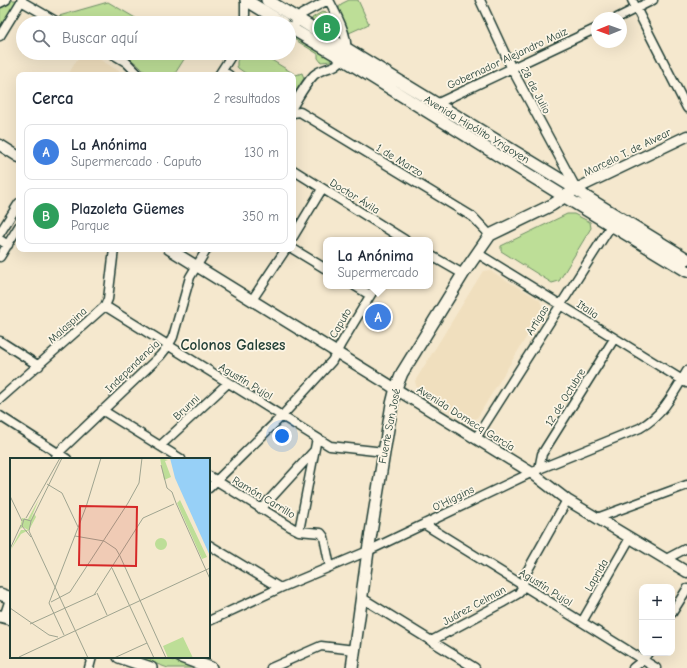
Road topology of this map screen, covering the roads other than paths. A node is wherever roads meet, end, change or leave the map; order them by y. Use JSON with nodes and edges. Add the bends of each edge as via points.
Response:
{"nodes":[{"id":1,"x":6,"y":0,"type":"edge"},
{"id":2,"x":246,"y":0,"type":"edge"},
{"id":3,"x":267,"y":0,"type":"edge"},
{"id":4,"x":329,"y":0,"type":"edge"},
{"id":5,"x":480,"y":0,"type":"edge"},
{"id":6,"x":632,"y":0,"type":"edge"},
{"id":7,"x":653,"y":0,"type":"edge"},
{"id":8,"x":22,"y":1,"type":"edge"},
{"id":9,"x":0,"y":3,"type":"edge"},
{"id":10,"x":636,"y":8,"type":"junction"},
{"id":11,"x":627,"y":13,"type":"edge"},
{"id":12,"x":47,"y":16,"type":"edge"},
{"id":13,"x":245,"y":16,"type":"edge"},
{"id":14,"x":272,"y":16,"type":"edge"},
{"id":15,"x":293,"y":16,"type":"edge"},
{"id":16,"x":298,"y":19,"type":"joint"},
{"id":17,"x":296,"y":30,"type":"edge"},
{"id":18,"x":591,"y":31,"type":"edge"},
{"id":19,"x":0,"y":36,"type":"edge"},
{"id":20,"x":345,"y":54,"type":"junction"},
{"id":21,"x":123,"y":60,"type":"edge"},
{"id":22,"x":230,"y":60,"type":"edge"},
{"id":23,"x":512,"y":69,"type":"junction"},
{"id":24,"x":136,"y":72,"type":"edge"},
{"id":25,"x":224,"y":72,"type":"edge"},
{"id":26,"x":296,"y":102,"type":"edge"},
{"id":27,"x":687,"y":108,"type":"edge"},
{"id":28,"x":433,"y":109,"type":"junction"},
{"id":29,"x":296,"y":113,"type":"edge"},
{"id":30,"x":687,"y":136,"type":"edge"},
{"id":31,"x":0,"y":145,"type":"edge"},
{"id":32,"x":16,"y":155,"type":"edge"},
{"id":33,"x":296,"y":172,"type":"edge"},
{"id":34,"x":322,"y":189,"type":"junction"},
{"id":35,"x":576,"y":189,"type":"junction"},
{"id":36,"x":565,"y":197,"type":"junction"},
{"id":37,"x":16,"y":207,"type":"edge"},
{"id":38,"x":615,"y":220,"type":"junction"},
{"id":39,"x":16,"y":231,"type":"edge"},
{"id":40,"x":296,"y":232,"type":"edge"},
{"id":41,"x":0,"y":233,"type":"edge"},
{"id":42,"x":490,"y":235,"type":"junction"},
{"id":43,"x":400,"y":237,"type":"edge"},
{"id":44,"x":0,"y":240,"type":"edge"},
{"id":45,"x":8,"y":245,"type":"junction"},
{"id":46,"x":296,"y":251,"type":"edge"},
{"id":47,"x":114,"y":252,"type":"edge"},
{"id":48,"x":174,"y":252,"type":"edge"},
{"id":49,"x":205,"y":252,"type":"edge"},
{"id":50,"x":284,"y":252,"type":"edge"},
{"id":51,"x":477,"y":253,"type":"junction"},
{"id":52,"x":0,"y":257,"type":"edge"},
{"id":53,"x":433,"y":257,"type":"edge"},
{"id":54,"x":687,"y":259,"type":"edge"},
{"id":55,"x":197,"y":266,"type":"junction"},
{"id":56,"x":323,"y":266,"type":"edge"},
{"id":57,"x":687,"y":271,"type":"edge"},
{"id":58,"x":463,"y":274,"type":"junction"},
{"id":59,"x":360,"y":289,"type":"edge"},
{"id":60,"x":374,"y":289,"type":"edge"},
{"id":61,"x":370,"y":295,"type":"junction"},
{"id":62,"x":252,"y":300,"type":"junction"},
{"id":63,"x":560,"y":305,"type":"junction"},
{"id":64,"x":105,"y":306,"type":"junction"},
{"id":65,"x":614,"y":339,"type":"junction"},
{"id":66,"x":0,"y":341,"type":"edge"},
{"id":67,"x":168,"y":346,"type":"junction"},
{"id":68,"x":337,"y":351,"type":"junction"},
{"id":69,"x":39,"y":366,"type":"junction"},
{"id":70,"x":687,"y":371,"type":"edge"},
{"id":71,"x":684,"y":382,"type":"edge"},
{"id":72,"x":228,"y":383,"type":"junction"},
{"id":73,"x":396,"y":388,"type":"junction"},
{"id":74,"x":0,"y":399,"type":"edge"},
{"id":75,"x":102,"y":410,"type":"junction"},
{"id":76,"x":0,"y":416,"type":"edge"},
{"id":77,"x":282,"y":416,"type":"junction"},
{"id":78,"x":317,"y":438,"type":"junction"},
{"id":79,"x":476,"y":438,"type":"junction"},
{"id":80,"x":160,"y":446,"type":"junction"},
{"id":81,"x":314,"y":450,"type":"junction"},
{"id":82,"x":384,"y":452,"type":"junction"},
{"id":83,"x":56,"y":456,"type":"edge"},
{"id":84,"x":179,"y":458,"type":"edge"},
{"id":85,"x":535,"y":471,"type":"junction"},
{"id":86,"x":213,"y":479,"type":"edge"},
{"id":87,"x":687,"y":485,"type":"edge"},
{"id":88,"x":567,"y":500,"type":"junction"},
{"id":89,"x":261,"y":509,"type":"junction"},
{"id":90,"x":597,"y":518,"type":"junction"},
{"id":91,"x":424,"y":524,"type":"junction"},
{"id":92,"x":298,"y":531,"type":"junction"},
{"id":93,"x":630,"y":538,"type":"junction"},
{"id":94,"x":210,"y":546,"type":"edge"},
{"id":95,"x":687,"y":548,"type":"edge"},
{"id":96,"x":368,"y":551,"type":"junction"},
{"id":97,"x":666,"y":558,"type":"junction"},
{"id":98,"x":330,"y":567,"type":"junction"},
{"id":99,"x":687,"y":572,"type":"edge"},
{"id":100,"x":523,"y":586,"type":"junction"},
{"id":101,"x":280,"y":588,"type":"junction"},
{"id":102,"x":687,"y":588,"type":"edge"},
{"id":103,"x":8,"y":596,"type":"edge"},
{"id":104,"x":362,"y":598,"type":"junction"},
{"id":105,"x":675,"y":608,"type":"edge"},
{"id":106,"x":5,"y":617,"type":"edge"},
{"id":107,"x":210,"y":621,"type":"edge"},
{"id":108,"x":582,"y":622,"type":"junction"},
{"id":109,"x":431,"y":641,"type":"junction"},
{"id":110,"x":355,"y":650,"type":"junction"},
{"id":111,"x":645,"y":657,"type":"edge"},
{"id":112,"x":92,"y":658,"type":"edge"},
{"id":113,"x":122,"y":658,"type":"edge"},
{"id":114,"x":184,"y":658,"type":"edge"},
{"id":115,"x":89,"y":668,"type":"edge"},
{"id":116,"x":151,"y":668,"type":"edge"},
{"id":117,"x":212,"y":668,"type":"edge"},
{"id":118,"x":271,"y":668,"type":"edge"},
{"id":119,"x":352,"y":668,"type":"edge"},
{"id":120,"x":475,"y":668,"type":"edge"},
{"id":121,"x":633,"y":668,"type":"edge"},
{"id":122,"x":656,"y":668,"type":"edge"}],
"edges":[{"from":1,"to":9,"type":"street"},
{"from":2,"to":13,"type":"street"},
{"from":2,"to":14,"type":"main road","name":"Avenida Hipólito Yrigoyen"},
{"from":3,"to":15,"type":"main road","name":"Avenida Hipólito Yrigoyen"},
{"from":4,"to":16,"type":"street","via":[[302,14]]},
{"from":4,"to":20,"type":"street","via":[[346,36]]},
{"from":5,"to":23,"type":"street","name":"28 de Julio"},
{"from":6,"to":10,"type":"street"},
{"from":7,"to":10,"type":"street"},
{"from":8,"to":12,"type":"street"},
{"from":8,"to":19,"type":"street"},
{"from":10,"to":11,"type":"street"},
{"from":10,"to":27,"type":"street"},
{"from":16,"to":20,"type":"main road","name":"Avenida Hipólito Yrigoyen"},
{"from":17,"to":20,"type":"main road","name":"Avenida Hipólito Yrigoyen"},
{"from":18,"to":23,"type":"street","name":"Gobernador Alejandro Maiz"},
{"from":20,"to":26,"type":"street","via":[[336,65],[320,70],[313,76]]},
{"from":20,"to":28,"type":"main road","name":"Avenida Hipólito Yrigoyen"},
{"from":21,"to":24,"type":"street"},
{"from":22,"to":25,"type":"street"},
{"from":23,"to":28,"type":"street","name":"Gobernador Alejandro Maiz"},
{"from":23,"to":35,"type":"street","name":"28 de Julio"},
{"from":28,"to":35,"type":"main road","name":"Avenida Hipólito Yrigoyen"},
{"from":28,"to":36,"type":"main road","name":"Avenida Hipólito Yrigoyen"},
{"from":29,"to":42,"type":"street","name":"1 de Marzo","via":[[300,112],[473,217]]},
{"from":30,"to":35,"type":"street","name":"Marcelo T. de Alvear"},
{"from":31,"to":32,"type":"street"},
{"from":33,"to":34,"type":"street","name":"Doctor Ávila"},
{"from":34,"to":40,"type":"street"},
{"from":34,"to":43,"type":"street","name":"Doctor Ávila"},
{"from":35,"to":36,"type":"main road","name":"Fuerte San José"},
{"from":35,"to":38,"type":"main road","name":"Avenida Hipólito Yrigoyen"},
{"from":36,"to":38,"type":"main road","name":"Avenida Hipólito Yrigoyen"},
{"from":36,"to":42,"type":"main road","name":"Fuerte San José"},
{"from":37,"to":41,"type":"street"},
{"from":38,"to":54,"type":"main road","name":"Avenida Hipólito Yrigoyen"},
{"from":38,"to":57,"type":"main road","name":"Avenida Hipólito Yrigoyen"},
{"from":38,"to":63,"type":"street","name":"Artigas"},
{"from":39,"to":45,"type":"street"},
{"from":42,"to":51,"type":"main road","name":"Fuerte San José"},
{"from":44,"to":45,"type":"street"},
{"from":45,"to":52,"type":"street"},
{"from":46,"to":56,"type":"street"},
{"from":47,"to":64,"type":"street"},
{"from":48,"to":55,"type":"street","name":"Avenida Domecq García"},
{"from":49,"to":55,"type":"street","name":"Independencia"},
{"from":50,"to":62,"type":"street"},
{"from":51,"to":58,"type":"main road","name":"Fuerte San José"},
{"from":51,"to":63,"type":"street","name":"Italia"},
{"from":53,"to":58,"type":"street"},
{"from":55,"to":62,"type":"street","name":"Avenida Domecq García"},
{"from":55,"to":67,"type":"street","name":"Independencia","via":[[190,277],[173,337]]},
{"from":58,"to":73,"type":"main road","name":"Fuerte San José","via":[[402,373]]},
{"from":59,"to":61,"type":"street"},
{"from":60,"to":61,"type":"street","name":"Caputo"},
{"from":61,"to":68,"type":"street","name":"Caputo"},
{"from":62,"to":68,"type":"street","name":"Avenida Domecq García"},
{"from":63,"to":65,"type":"street","name":"Italia"},
{"from":63,"to":79,"type":"street","name":"Artigas"},
{"from":64,"to":67,"type":"street","name":"Agustín Pujol"},
{"from":64,"to":69,"type":"street","name":"Malaspina"},
{"from":65,"to":71,"type":"street","name":"Italia"},
{"from":65,"to":85,"type":"street","name":"12 de Octubre","via":[[542,454]]},
{"from":66,"to":69,"type":"street"},
{"from":67,"to":72,"type":"street","name":"Agustín Pujol"},
{"from":67,"to":75,"type":"street","name":"Independencia"},
{"from":68,"to":73,"type":"street","name":"Avenida Domecq García"},
{"from":68,"to":77,"type":"street","name":"Caputo","via":[[332,361]]},
{"from":69,"to":74,"type":"street","name":"Malaspina"},
{"from":70,"to":71,"type":"street","name":"O'Higgins"},
{"from":71,"to":85,"type":"street","name":"O'Higgins","via":[[663,409],[647,424]]},
{"from":72,"to":77,"type":"street","name":"Agustín Pujol"},
{"from":72,"to":80,"type":"street","name":"Brunni"},
{"from":73,"to":79,"type":"street","name":"Avenida Domecq García"},
{"from":73,"to":82,"type":"main road","name":"Fuerte San José"},
{"from":75,"to":80,"type":"street"},
{"from":75,"to":83,"type":"street","name":"Independencia"},
{"from":76,"to":83,"type":"street"},
{"from":77,"to":78,"type":"street","name":"Agustín Pujol"},
{"from":77,"to":86,"type":"street","name":"Caputo"},
{"from":78,"to":81,"type":"street"},
{"from":78,"to":82,"type":"street","name":"Agustín Pujol","via":[[330,446]]},
{"from":79,"to":85,"type":"street","name":"Avenida Domecq García"},
{"from":80,"to":84,"type":"street"},
{"from":81,"to":89,"type":"street"},
{"from":81,"to":92,"type":"street"},
{"from":82,"to":96,"type":"main road","name":"Fuerte San José"},
{"from":85,"to":88,"type":"street","name":"Avenida Domecq García"},
{"from":85,"to":91,"type":"street","name":"O'Higgins"},
{"from":86,"to":89,"type":"street","name":"Ramón Carrillo"},
{"from":87,"to":90,"type":"street"},
{"from":88,"to":90,"type":"street","name":"Avenida Domecq García"},
{"from":88,"to":100,"type":"street","name":"Juárez Celman","via":[[525,575]]},
{"from":89,"to":92,"type":"street","name":"Ramón Carrillo"},
{"from":90,"to":93,"type":"street","name":"Avenida Domecq García"},
{"from":91,"to":96,"type":"street","name":"O'Higgins"},
{"from":91,"to":100,"type":"street","name":"Agustín Pujol"},
{"from":92,"to":98,"type":"street","name":"Ramón Carrillo","via":[[321,533]]},
{"from":93,"to":97,"type":"street","name":"Avenida Domecq García"},
{"from":93,"to":108,"type":"street","name":"Laprida"},
{"from":94,"to":101,"type":"street"},
{"from":95,"to":97,"type":"street"},
{"from":96,"to":98,"type":"street","name":"O'Higgins"},
{"from":96,"to":104,"type":"main road","name":"Fuerte San José"},
{"from":97,"to":99,"type":"street","name":"Avenida Domecq García"},
{"from":98,"to":101,"type":"street","name":"O'Higgins"},
{"from":100,"to":108,"type":"street","name":"Agustín Pujol"},
{"from":100,"to":109,"type":"street","name":"Juárez Celman","via":[[519,593]]},
{"from":101,"to":107,"type":"street","name":"O'Higgins"},
{"from":102,"to":105,"type":"street"},
{"from":103,"to":106,"type":"street"},
{"from":104,"to":109,"type":"street"},
{"from":104,"to":110,"type":"main road","name":"Fuerte San José"},
{"from":108,"to":111,"type":"street","name":"Agustín Pujol"},
{"from":109,"to":120,"type":"street"},
{"from":110,"to":118,"type":"street","via":[[321,646]]},
{"from":110,"to":119,"type":"main road","name":"Fuerte San José"},
{"from":111,"to":121,"type":"street"},
{"from":111,"to":122,"type":"street","name":"Agustín Pujol"},
{"from":112,"to":115,"type":"street"},
{"from":113,"to":116,"type":"main road"},
{"from":114,"to":117,"type":"main road"}]}
